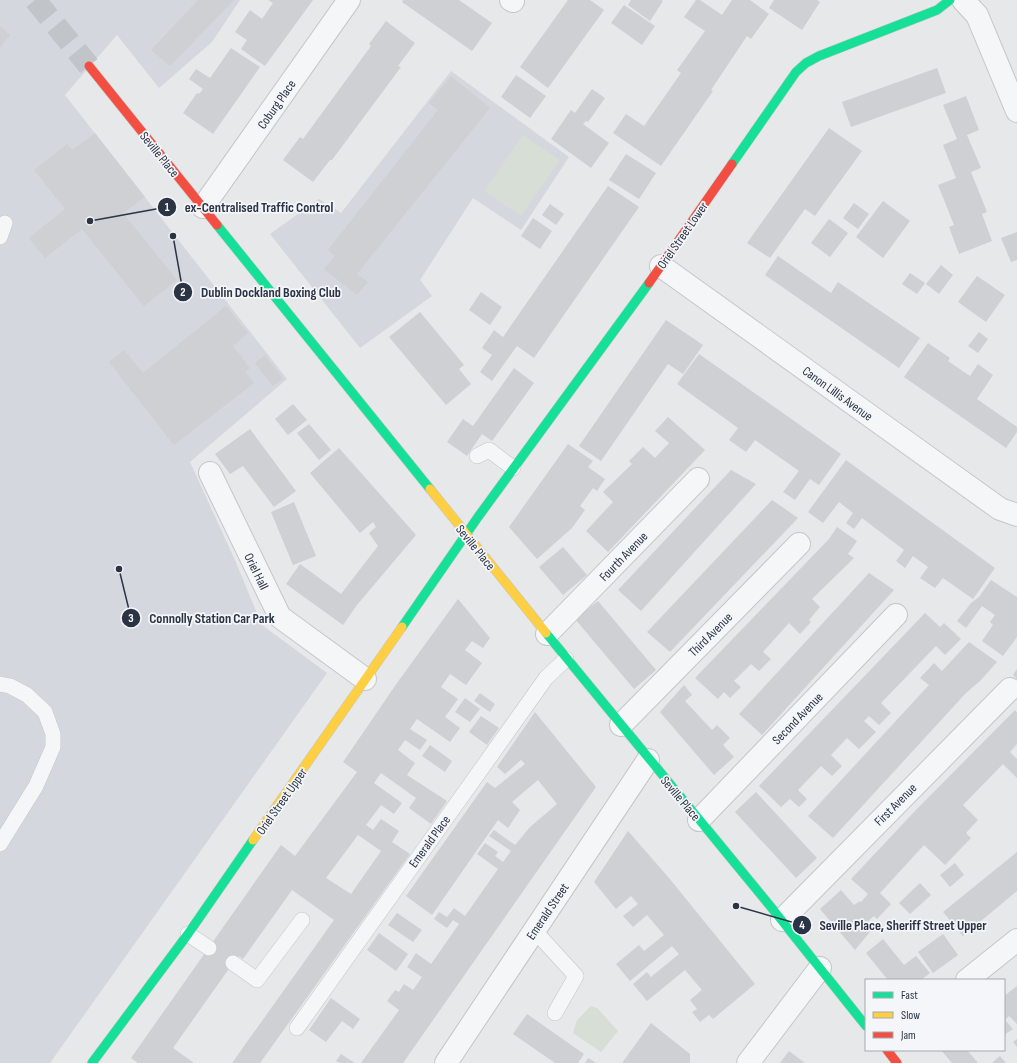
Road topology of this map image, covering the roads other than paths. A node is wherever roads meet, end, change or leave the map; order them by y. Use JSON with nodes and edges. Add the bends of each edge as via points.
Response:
{"nodes":[{"id":1,"x":349,"y":0,"type":"edge"},
{"id":2,"x":950,"y":0,"type":"edge"},
{"id":3,"x":963,"y":0,"type":"edge"},
{"id":4,"x":89,"y":66,"type":"tunnel mouth"},
{"id":5,"x":1017,"y":111,"type":"edge"},
{"id":6,"x":203,"y":207,"type":"junction"},
{"id":7,"x":5,"y":223,"type":"dead end"},
{"id":8,"x":0,"y":237,"type":"edge"},
{"id":9,"x":660,"y":266,"type":"junction"},
{"id":10,"x":477,"y":456,"type":"dead end"},
{"id":11,"x":513,"y":468,"type":"junction"},
{"id":12,"x":210,"y":473,"type":"dead end"},
{"id":13,"x":698,"y":479,"type":"dead end"},
{"id":14,"x":1017,"y":516,"type":"edge"},
{"id":15,"x":465,"y":535,"type":"junction"},
{"id":16,"x":799,"y":544,"type":"dead end"},
{"id":17,"x":896,"y":615,"type":"dead end"},
{"id":18,"x":547,"y":634,"type":"junction"},
{"id":19,"x":566,"y":659,"type":"junction"},
{"id":20,"x":365,"y":679,"type":"junction"},
{"id":21,"x":0,"y":684,"type":"edge"},
{"id":22,"x":1010,"y":689,"type":"dead end"},
{"id":23,"x":621,"y":725,"type":"junction"},
{"id":24,"x":648,"y":760,"type":"junction"},
{"id":25,"x":698,"y":820,"type":"junction"},
{"id":26,"x":0,"y":844,"type":"edge"},
{"id":27,"x":302,"y":920,"type":"dead end"},
{"id":28,"x":782,"y":920,"type":"junction"},
{"id":29,"x":534,"y":930,"type":"junction"},
{"id":30,"x":188,"y":934,"type":"junction"},
{"id":31,"x":1017,"y":940,"type":"edge"},
{"id":32,"x":209,"y":948,"type":"dead end"},
{"id":33,"x":233,"y":963,"type":"dead end"},
{"id":34,"x":820,"y":968,"type":"junction"},
{"id":35,"x":968,"y":979,"type":"edge"},
{"id":36,"x":554,"y":1013,"type":"dead end"},
{"id":37,"x":865,"y":1025,"type":"edge"},
{"id":38,"x":296,"y":1028,"type":"dead end"},
{"id":39,"x":888,"y":1051,"type":"edge"},
{"id":40,"x":92,"y":1063,"type":"edge"},
{"id":41,"x":446,"y":1063,"type":"edge"},
{"id":42,"x":748,"y":1063,"type":"edge"},
{"id":43,"x":898,"y":1063,"type":"edge"}],
"edges":[{"from":1,"to":6,"type":"street","name":"Coburg Place"},
{"from":2,"to":9,"type":"street","name":"Oriel Street Lower","via":[[937,10],[806,63],[792,79]]},
{"from":3,"to":5,"type":"street","via":[[977,15]]},
{"from":4,"to":6,"type":"street","name":"Seville Place"},
{"from":6,"to":15,"type":"street","name":"Seville Place"},
{"from":7,"to":8,"type":"lane"},
{"from":9,"to":11,"type":"street","name":"Oriel Street Lower"},
{"from":9,"to":14,"type":"street","name":"Canon Lillis Avenue","via":[[1000,509]]},
{"from":10,"to":11,"type":"lane","via":[[489,450]]},
{"from":11,"to":15,"type":"street","name":"Oriel Street Lower"},
{"from":12,"to":20,"type":"street","name":"Oriel Hall","via":[[280,617]]},
{"from":13,"to":18,"type":"street","name":"Fourth Avenue"},
{"from":15,"to":18,"type":"street","name":"Seville Place"},
{"from":15,"to":20,"type":"street","name":"Oriel Street Upper"},
{"from":16,"to":23,"type":"street","name":"Third Avenue"},
{"from":17,"to":25,"type":"street","name":"Second Avenue"},
{"from":18,"to":19,"type":"street","name":"Seville Place"},
{"from":19,"to":23,"type":"street","name":"Seville Place"},
{"from":19,"to":38,"type":"lane","name":"Emerald Place","via":[[546,678]]},
{"from":20,"to":30,"type":"street","name":"Oriel Street Upper"},
{"from":21,"to":26,"type":"lane","via":[[27,695],[45,712],[53,734],[53,747],[36,786]]},
{"from":22,"to":28,"type":"street","name":"First Avenue"},
{"from":23,"to":24,"type":"street","name":"Seville Place"},
{"from":24,"to":25,"type":"street","name":"Seville Place"},
{"from":24,"to":29,"type":"street","name":"Emerald Street"},
{"from":25,"to":28,"type":"street","name":"Seville Place"},
{"from":27,"to":33,"type":"lane","via":[[257,980]]},
{"from":28,"to":34,"type":"street","name":"Seville Place"},
{"from":29,"to":36,"type":"lane","via":[[576,976]]},
{"from":29,"to":41,"type":"street","name":"Emerald Street"},
{"from":30,"to":32,"type":"lane"},
{"from":30,"to":40,"type":"street","name":"Oriel Street Upper"},
{"from":31,"to":35,"type":"street"},
{"from":34,"to":37,"type":"street","name":"Seville Place"},
{"from":34,"to":42,"type":"street"},
{"from":39,"to":43,"type":"street"}]}
